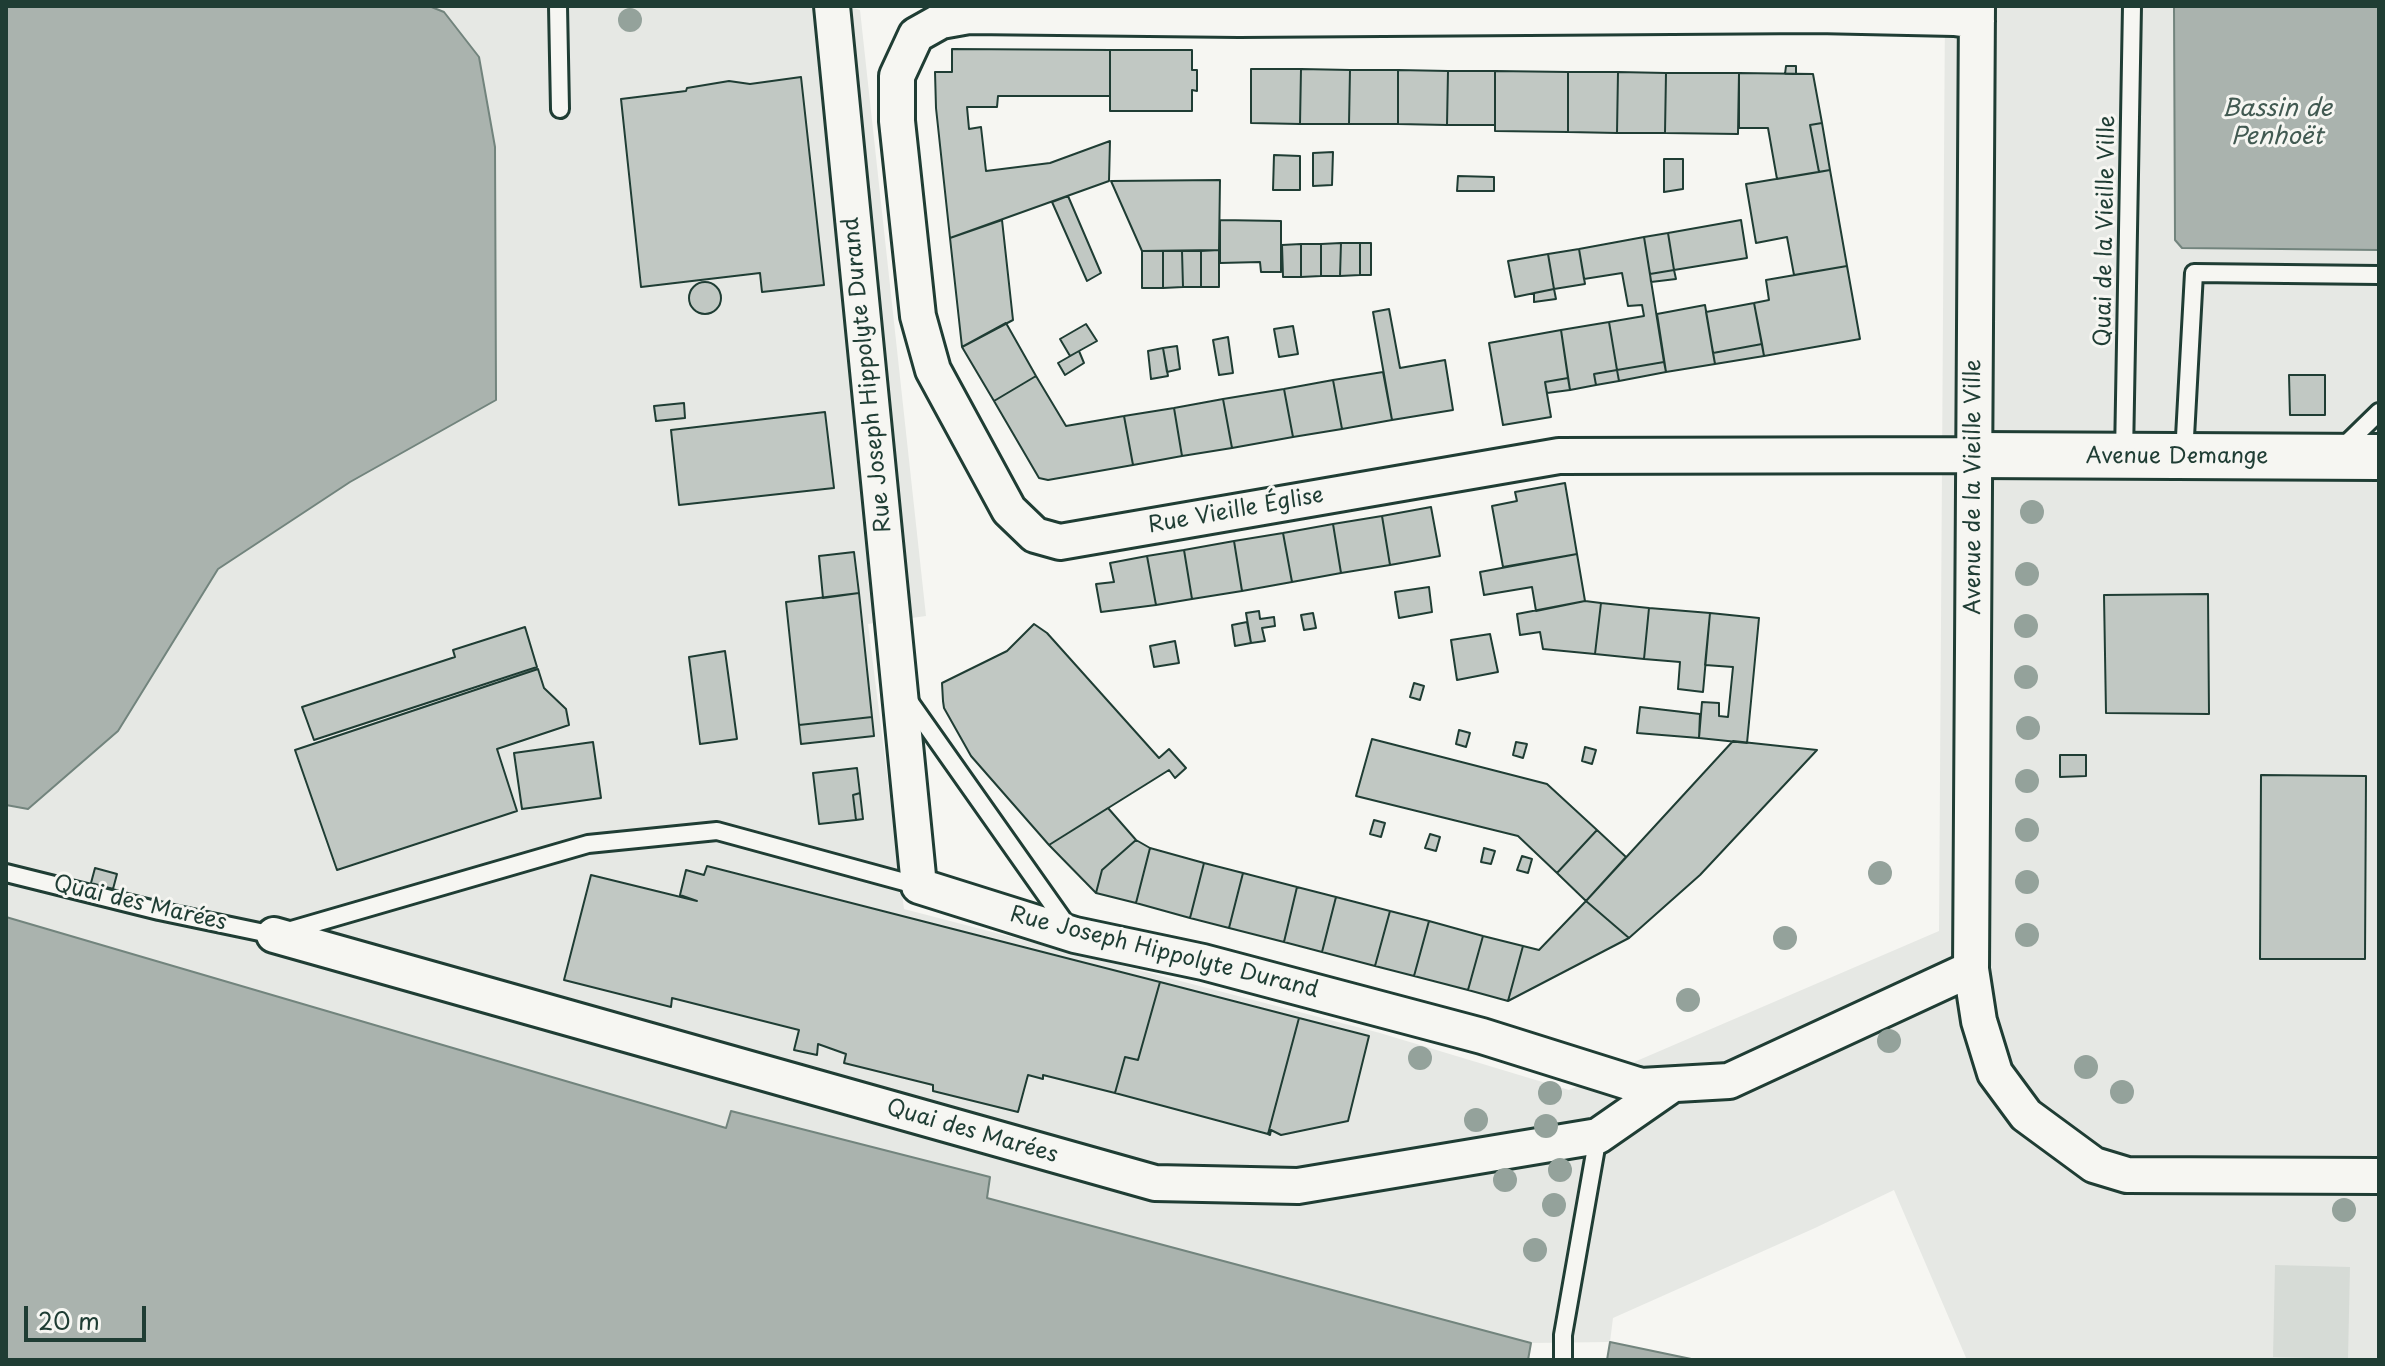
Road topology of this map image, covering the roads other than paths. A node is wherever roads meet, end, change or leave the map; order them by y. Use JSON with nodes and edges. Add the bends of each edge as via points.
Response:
{"nodes":[{"id":1,"x":558,"y":6,"type":"edge"},
{"id":2,"x":832,"y":6,"type":"edge"},
{"id":3,"x":2132,"y":6,"type":"edge"},
{"id":4,"x":1288,"y":12,"type":"edge"},
{"id":5,"x":1977,"y":13,"type":"edge"},
{"id":6,"x":560,"y":109,"type":"dead end"},
{"id":7,"x":2379,"y":275,"type":"edge"},
{"id":8,"x":2379,"y":412,"type":"edge"},
{"id":9,"x":1974,"y":455,"type":"junction"},
{"id":10,"x":2124,"y":456,"type":"junction"},
{"id":11,"x":2184,"y":457,"type":"junction"},
{"id":12,"x":2331,"y":457,"type":"junction"},
{"id":13,"x":2379,"y":457,"type":"edge"},
{"id":14,"x":900,"y":688,"type":"junction"},
{"id":15,"x":6,"y":873,"type":"edge"},
{"id":16,"x":919,"y":886,"type":"junction"},
{"id":17,"x":274,"y":935,"type":"junction"},
{"id":18,"x":1075,"y":935,"type":"junction"},
{"id":19,"x":1971,"y":969,"type":"junction"},
{"id":20,"x":1670,"y":1086,"type":"junction"},
{"id":21,"x":1598,"y":1136,"type":"junction"},
{"id":22,"x":2379,"y":1176,"type":"edge"},
{"id":23,"x":1563,"y":1360,"type":"edge"}],
"edges":[{"from":1,"to":6,"type":"lane"},
{"from":2,"to":14,"type":"street","name":"Rue Joseph Hippolyte Durand"},
{"from":3,"to":10,"type":"lane","name":"Quai de la Vieille Ville"},
{"from":4,"to":5,"type":"street","via":[[1954,18]]},
{"from":4,"to":9,"type":"street","name":"Rue Vieille Église","via":[[969,16],[941,21],[916,35],[897,76],[897,121],[918,316],[933,370],[1009,510],[1035,535],[1060,542],[1559,456]]},
{"from":5,"to":9,"type":"street","name":"Avenue de la Vieille Ville"},
{"from":7,"to":11,"type":"lane","via":[[2194,273]]},
{"from":8,"to":12,"type":"lane"},
{"from":9,"to":10,"type":"street","name":"Avenue Demange"},
{"from":9,"to":19,"type":"street","name":"Avenue de la Vieille Ville"},
{"from":10,"to":11,"type":"street","name":"Avenue Demange"},
{"from":11,"to":12,"type":"street","name":"Avenue Demange"},
{"from":12,"to":13,"type":"street","name":"Avenue Demange"},
{"from":14,"to":16,"type":"street","name":"Rue Joseph Hippolyte Durand"},
{"from":14,"to":18,"type":"lane"},
{"from":15,"to":17,"type":"lane","name":"Quai des Marées"},
{"from":16,"to":17,"type":"lane","name":"Quai des Marées","via":[[717,831],[588,844]]},
{"from":16,"to":18,"type":"street","name":"Rue Joseph Hippolyte Durand"},
{"from":17,"to":21,"type":"street","name":"Quai des Marées","via":[[1155,1183],[1298,1186]]},
{"from":18,"to":20,"type":"street","name":"Rue Joseph Hippolyte Durand","via":[[1203,962],[1468,1032],[1641,1086]]},
{"from":19,"to":20,"type":"street","name":"Rue Joseph Hippolyte Durand","via":[[1729,1081]]},
{"from":19,"to":22,"type":"street","name":"Avenue de la Vieille Ville","via":[[1995,1073],[2026,1115],[2094,1165],[2127,1175]]},
{"from":20,"to":21,"type":"street","name":"Quai des Marées"},
{"from":21,"to":23,"type":"lane"}]}
